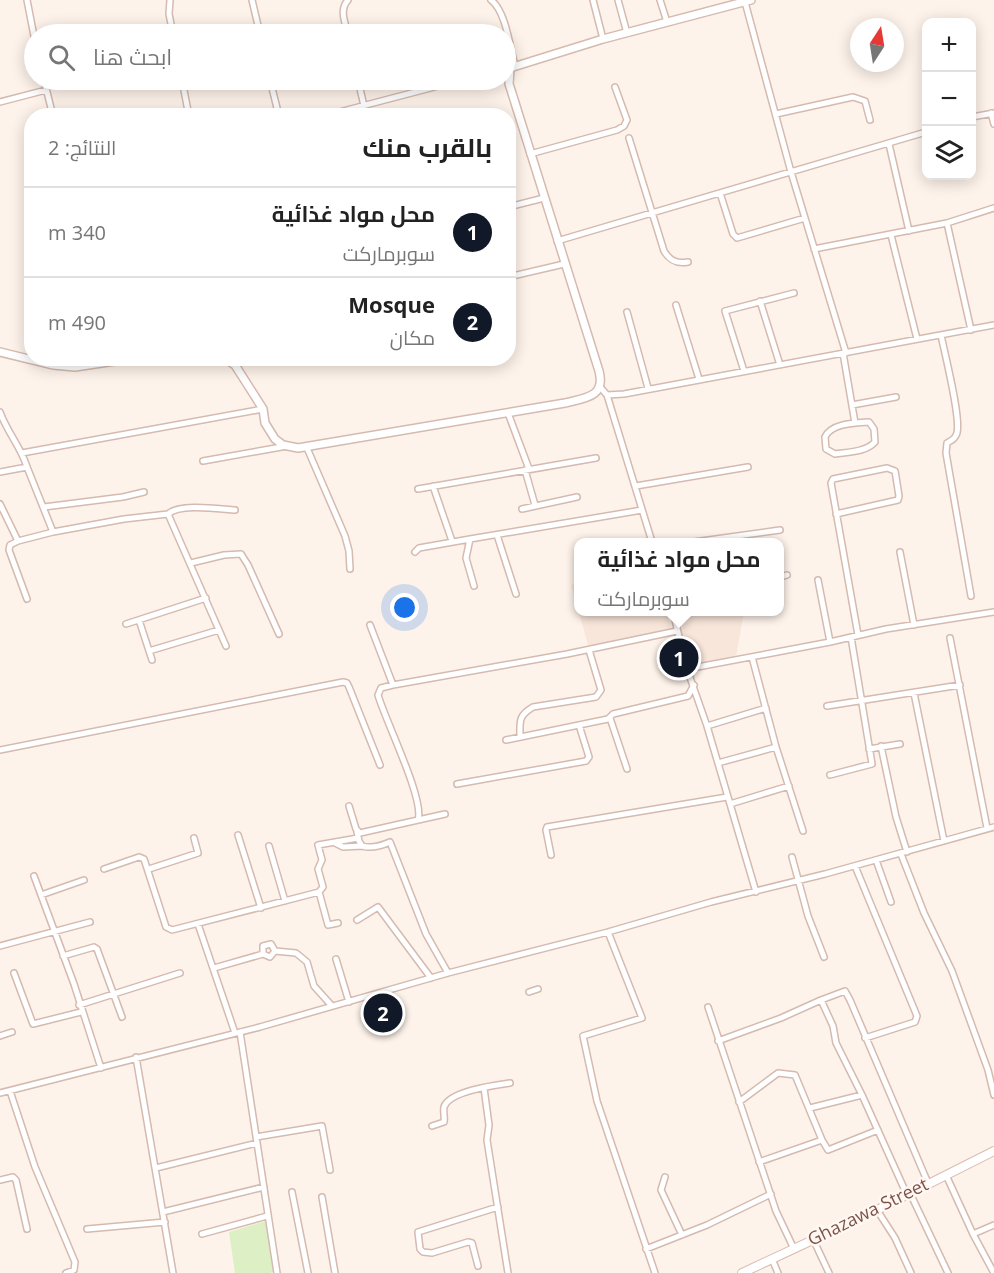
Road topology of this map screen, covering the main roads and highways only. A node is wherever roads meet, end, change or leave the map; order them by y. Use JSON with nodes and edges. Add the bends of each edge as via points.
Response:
{"nodes":[{"id":1,"x":994,"y":1151,"type":"edge"},
{"id":2,"x":742,"y":1273,"type":"edge"}],
"edges":[{"from":1,"to":2,"type":"main road","name":"Ghazawa Street"}]}
